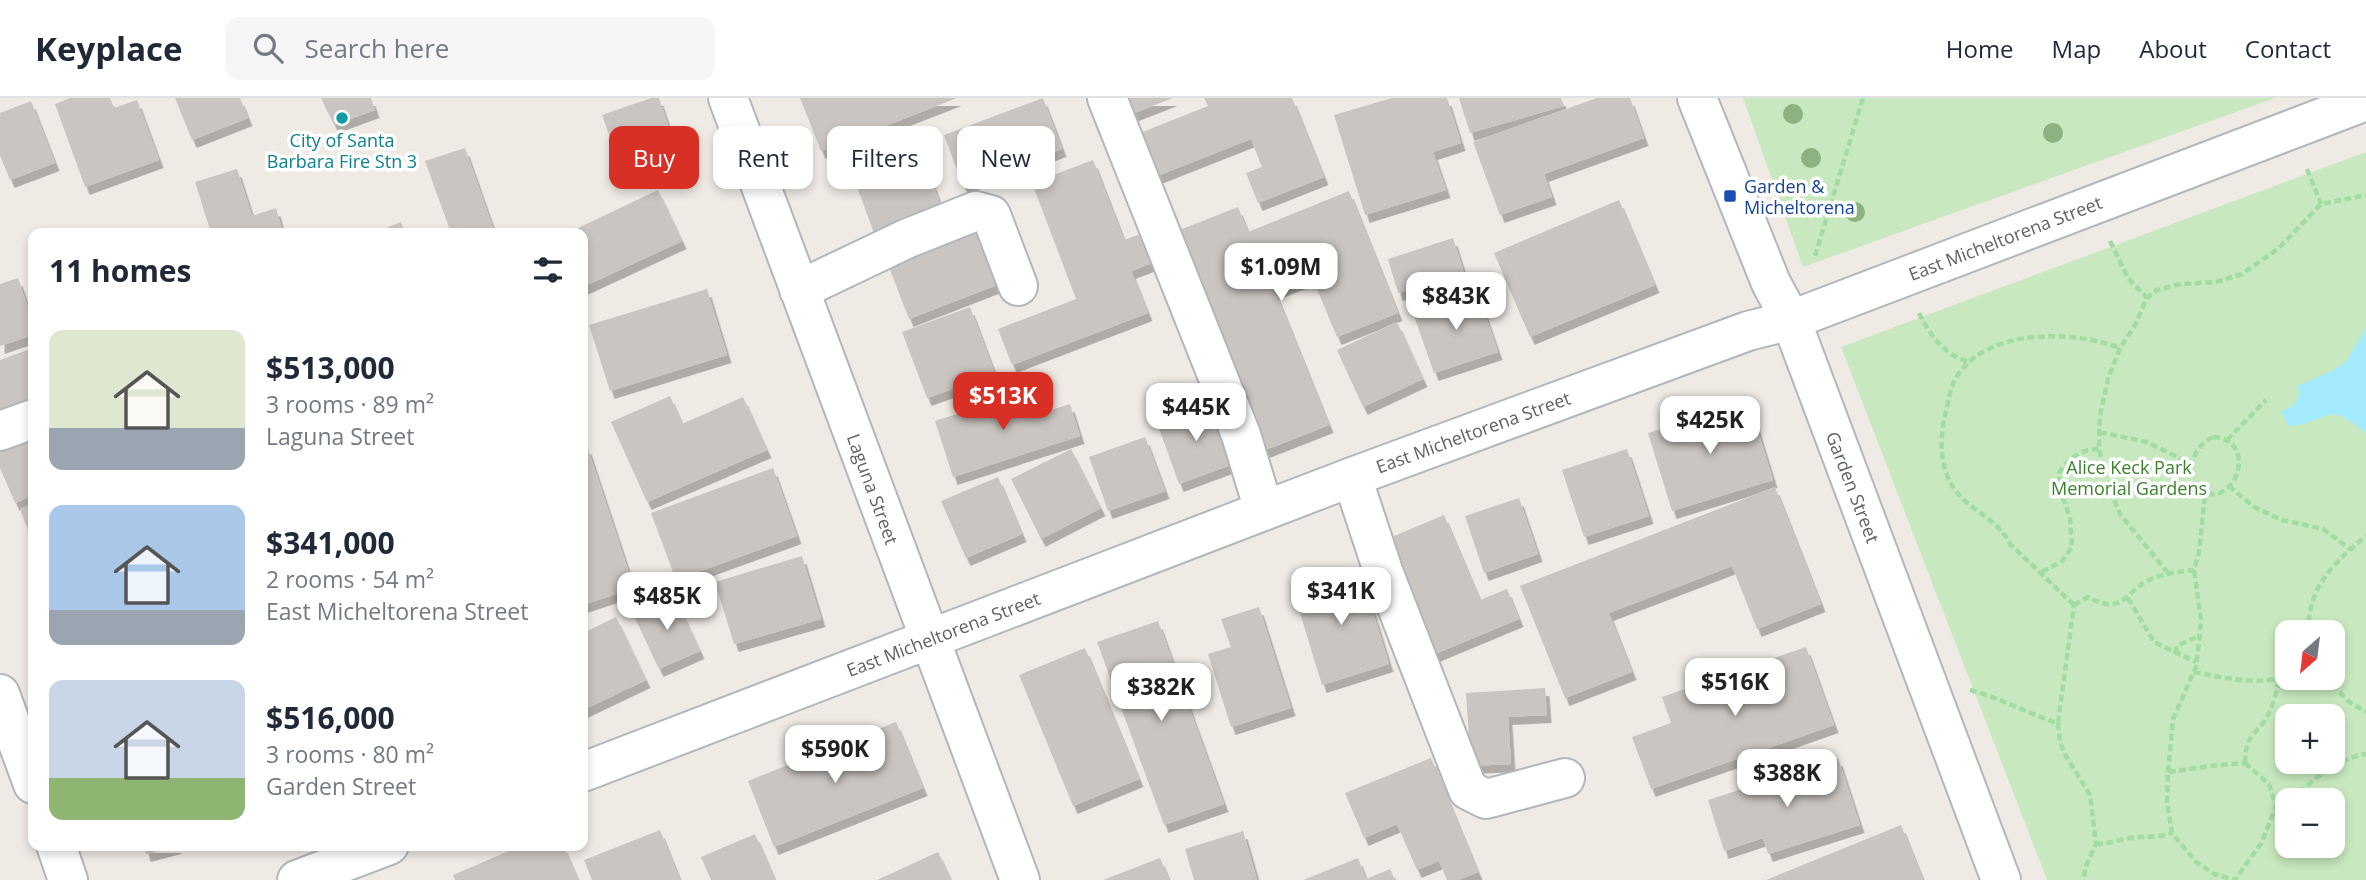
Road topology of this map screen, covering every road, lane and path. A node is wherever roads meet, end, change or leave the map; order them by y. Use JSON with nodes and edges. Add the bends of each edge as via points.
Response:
{"nodes":[{"id":1,"x":728,"y":98,"type":"edge"},
{"id":2,"x":1107,"y":98,"type":"edge"},
{"id":3,"x":1697,"y":98,"type":"edge"},
{"id":4,"x":1863,"y":98,"type":"edge"},
{"id":5,"x":2366,"y":101,"type":"edge"},
{"id":6,"x":2307,"y":169,"type":"dead end"},
{"id":7,"x":2366,"y":195,"type":"edge"},
{"id":8,"x":2321,"y":204,"type":"junction"},
{"id":9,"x":2110,"y":242,"type":"dead end"},
{"id":10,"x":1815,"y":256,"type":"dead end"},
{"id":11,"x":1018,"y":286,"type":"dead end"},
{"id":12,"x":799,"y":290,"type":"junction"},
{"id":13,"x":2147,"y":298,"type":"junction"},
{"id":14,"x":1918,"y":311,"type":"dead end"},
{"id":15,"x":1790,"y":320,"type":"junction"},
{"id":16,"x":2120,"y":348,"type":"junction"},
{"id":17,"x":1969,"y":362,"type":"junction"},
{"id":18,"x":2266,"y":400,"type":"dead end"},
{"id":19,"x":28,"y":421,"type":"edge"},
{"id":20,"x":0,"y":431,"type":"edge"},
{"id":21,"x":2100,"y":432,"type":"junction"},
{"id":22,"x":2227,"y":440,"type":"junction"},
{"id":23,"x":2099,"y":449,"type":"junction"},
{"id":24,"x":2191,"y":464,"type":"junction"},
{"id":25,"x":1352,"y":477,"type":"junction"},
{"id":26,"x":2229,"y":486,"type":"junction"},
{"id":27,"x":2205,"y":496,"type":"junction"},
{"id":28,"x":1264,"y":510,"type":"junction"},
{"id":29,"x":2366,"y":536,"type":"edge"},
{"id":30,"x":2350,"y":549,"type":"junction"},
{"id":31,"x":2194,"y":570,"type":"junction"},
{"id":32,"x":2042,"y":573,"type":"junction"},
{"id":33,"x":2168,"y":573,"type":"junction"},
{"id":34,"x":2128,"y":598,"type":"junction"},
{"id":35,"x":2074,"y":605,"type":"junction"},
{"id":36,"x":2308,"y":620,"type":"edge"},
{"id":37,"x":2200,"y":636,"type":"junction"},
{"id":38,"x":929,"y":640,"type":"junction"},
{"id":39,"x":2175,"y":653,"type":"junction"},
{"id":40,"x":2196,"y":662,"type":"junction"},
{"id":41,"x":2194,"y":672,"type":"junction"},
{"id":42,"x":2275,"y":678,"type":"edge"},
{"id":43,"x":1968,"y":689,"type":"dead end"},
{"id":44,"x":2276,"y":690,"type":"edge"},
{"id":45,"x":2337,"y":690,"type":"edge"},
{"id":46,"x":0,"y":694,"type":"edge"},
{"id":47,"x":2366,"y":712,"type":"edge"},
{"id":48,"x":2058,"y":723,"type":"junction"},
{"id":49,"x":2366,"y":754,"type":"edge"},
{"id":50,"x":2245,"y":763,"type":"junction"},
{"id":51,"x":28,"y":770,"type":"edge"},
{"id":52,"x":588,"y":770,"type":"edge"},
{"id":53,"x":2168,"y":772,"type":"junction"},
{"id":54,"x":1565,"y":778,"type":"dead end"},
{"id":55,"x":2306,"y":788,"type":"edge"},
{"id":56,"x":2274,"y":815,"type":"joint"},
{"id":57,"x":2172,"y":833,"type":"junction"},
{"id":58,"x":2096,"y":844,"type":"junction"},
{"id":59,"x":58,"y":851,"type":"edge"},
{"id":60,"x":373,"y":851,"type":"edge"},
{"id":61,"x":68,"y":880,"type":"edge"},
{"id":62,"x":296,"y":880,"type":"edge"},
{"id":63,"x":1020,"y":880,"type":"edge"},
{"id":64,"x":2001,"y":880,"type":"edge"},
{"id":65,"x":2083,"y":880,"type":"edge"},
{"id":66,"x":2236,"y":880,"type":"edge"}],
"edges":[{"from":1,"to":12,"type":"street","name":"Laguna Street"},
{"from":2,"to":28,"type":"street","via":[[1241,435]]},
{"from":3,"to":15,"type":"street","name":"Garden Street"},
{"from":4,"to":10,"type":"path"},
{"from":5,"to":15,"type":"street","name":"East Micheltorena Street"},
{"from":6,"to":8,"type":"path"},
{"from":7,"to":8,"type":"path"},
{"from":8,"to":13,"type":"path","via":[[2279,248],[2242,274],[2157,290]]},
{"from":9,"to":13,"type":"path","via":[[2128,278]]},
{"from":11,"to":12,"type":"street","via":[[991,215],[976,211]]},
{"from":12,"to":38,"type":"street","name":"Laguna Street"},
{"from":13,"to":16,"type":"path"},
{"from":14,"to":17,"type":"path","via":[[1930,335],[1954,358]]},
{"from":15,"to":25,"type":"street","name":"East Micheltorena Street","via":[[1748,331]]},
{"from":15,"to":64,"type":"street","name":"Garden Street"},
{"from":16,"to":17,"type":"path","via":[[2068,336],[2031,338],[1996,346]]},
{"from":16,"to":21,"type":"path","via":[[2105,391]]},
{"from":17,"to":32,"type":"path","via":[[1950,390],[1944,418],[1947,477],[1961,499],[2005,533],[2010,544]]},
{"from":18,"to":22,"type":"path"},
{"from":19,"to":20,"type":"street"},
{"from":21,"to":23,"type":"path"},
{"from":21,"to":24,"type":"path","via":[[2147,442]]},
{"from":22,"to":24,"type":"path","via":[[2207,440]]},
{"from":22,"to":26,"type":"path","via":[[2240,463]]},
{"from":23,"to":32,"type":"path","via":[[2082,451],[2059,473],[2072,547],[2055,567]]},
{"from":23,"to":33,"type":"path","via":[[2120,514]]},
{"from":24,"to":27,"type":"path","via":[[2194,488]]},
{"from":25,"to":28,"type":"street","name":"East Micheltorena Street"},
{"from":25,"to":54,"type":"street","via":[[1383,571],[1468,790],[1486,799]]},
{"from":26,"to":27,"type":"path"},
{"from":26,"to":30,"type":"path","via":[[2254,507],[2282,520],[2323,529]]},
{"from":27,"to":31,"type":"path"},
{"from":28,"to":38,"type":"street","name":"East Micheltorena Street"},
{"from":29,"to":30,"type":"path"},
{"from":30,"to":36,"type":"path","via":[[2330,568],[2316,591]]},
{"from":31,"to":33,"type":"path"},
{"from":31,"to":37,"type":"path"},
{"from":32,"to":35,"type":"path"},
{"from":33,"to":34,"type":"path","via":[[2148,579]]},
{"from":34,"to":35,"type":"path","via":[[2111,604],[2088,597]]},
{"from":34,"to":39,"type":"path","via":[[2154,642]]},
{"from":35,"to":48,"type":"path"},
{"from":37,"to":39,"type":"path","via":[[2178,646]]},
{"from":37,"to":40,"type":"path"},
{"from":38,"to":52,"type":"street","name":"East Micheltorena Street"},
{"from":38,"to":63,"type":"street","name":"Laguna Street"},
{"from":39,"to":40,"type":"path"},
{"from":40,"to":41,"type":"path"},
{"from":41,"to":42,"type":"path","via":[[2233,679]]},
{"from":41,"to":53,"type":"path","via":[[2173,719]]},
{"from":43,"to":48,"type":"path"},
{"from":44,"to":50,"type":"path","via":[[2263,723],[2249,737]]},
{"from":45,"to":47,"type":"path"},
{"from":46,"to":51,"type":"street"},
{"from":48,"to":58,"type":"path","via":[[2066,756],[2090,795]]},
{"from":49,"to":55,"type":"path","via":[[2349,758]]},
{"from":50,"to":53,"type":"path"},
{"from":50,"to":56,"type":"path","via":[[2269,784]]},
{"from":53,"to":57,"type":"path"},
{"from":56,"to":66,"type":"path"},
{"from":57,"to":58,"type":"path"},
{"from":57,"to":66,"type":"path","via":[[2196,862],[2214,874]]},
{"from":58,"to":65,"type":"path"},
{"from":59,"to":61,"type":"street"},
{"from":60,"to":62,"type":"street"}]}
